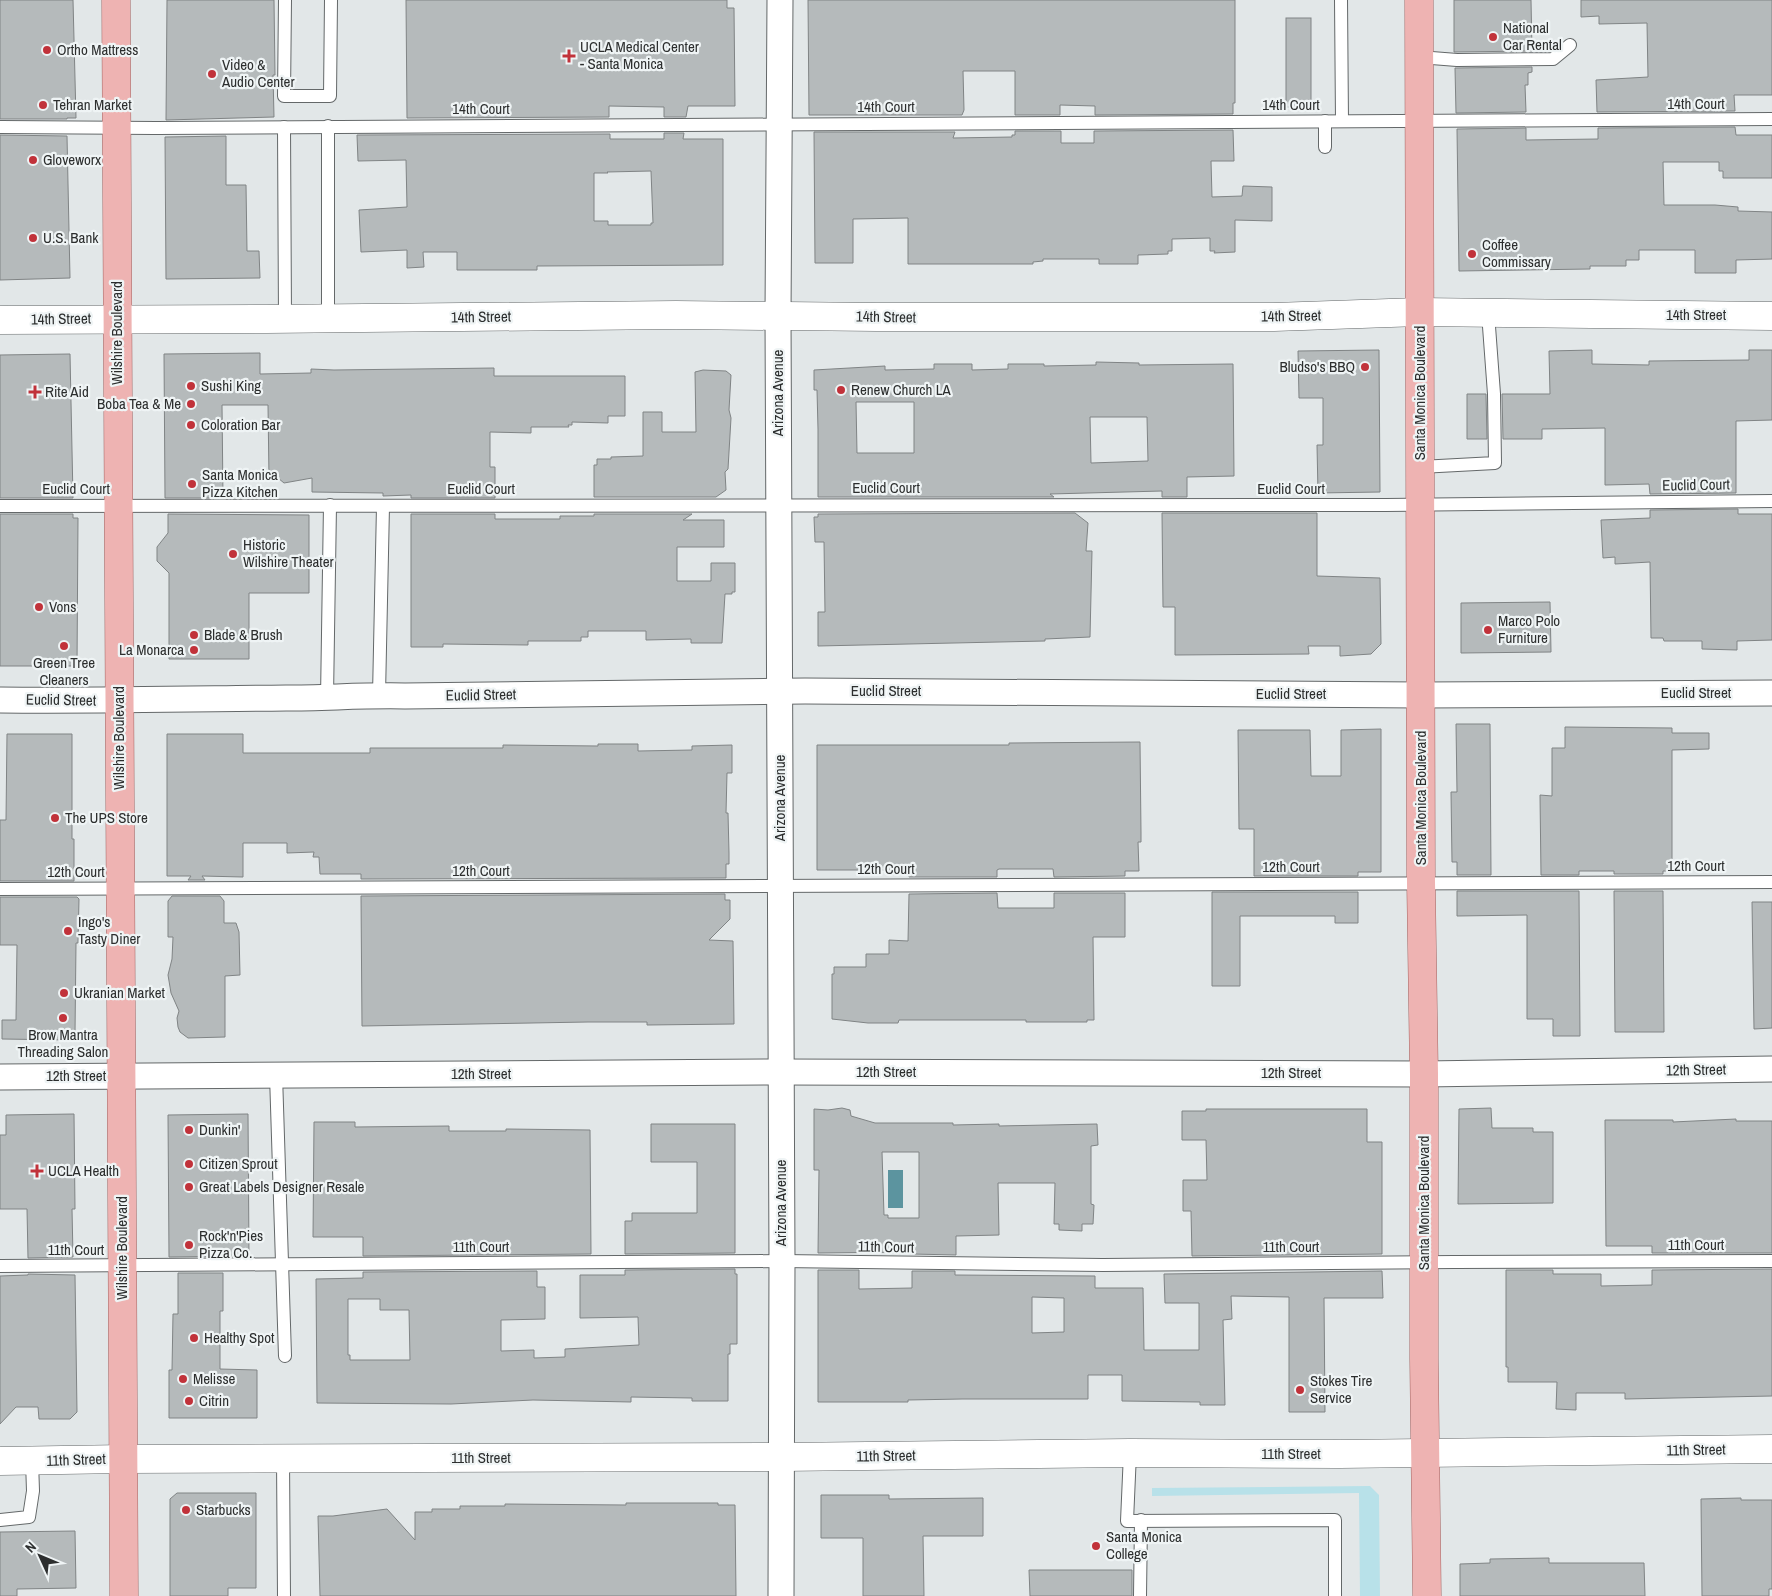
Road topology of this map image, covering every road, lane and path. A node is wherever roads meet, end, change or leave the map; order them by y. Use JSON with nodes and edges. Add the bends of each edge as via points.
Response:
{"nodes":[{"id":1,"x":116,"y":0,"type":"edge"},
{"id":2,"x":285,"y":0,"type":"edge"},
{"id":3,"x":331,"y":0,"type":"edge"},
{"id":4,"x":780,"y":0,"type":"edge"},
{"id":5,"x":1341,"y":0,"type":"edge"},
{"id":6,"x":1419,"y":0,"type":"edge"},
{"id":7,"x":1570,"y":45,"type":"dead end"},
{"id":8,"x":1419,"y":57,"type":"junction"},
{"id":9,"x":1418,"y":120,"type":"junction"},
{"id":10,"x":1772,"y":120,"type":"edge"},
{"id":11,"x":1325,"y":121,"type":"junction"},
{"id":12,"x":1342,"y":121,"type":"junction"},
{"id":13,"x":780,"y":124,"type":"junction"},
{"id":14,"x":328,"y":126,"type":"junction"},
{"id":15,"x":0,"y":127,"type":"edge"},
{"id":16,"x":284,"y":127,"type":"junction"},
{"id":17,"x":116,"y":128,"type":"junction"},
{"id":18,"x":1325,"y":147,"type":"dead end"},
{"id":19,"x":1419,"y":312,"type":"junction"},
{"id":20,"x":1488,"y":313,"type":"junction"},
{"id":21,"x":778,"y":315,"type":"junction"},
{"id":22,"x":1772,"y":316,"type":"edge"},
{"id":23,"x":328,"y":318,"type":"junction"},
{"id":24,"x":117,"y":319,"type":"junction"},
{"id":25,"x":285,"y":319,"type":"junction"},
{"id":26,"x":0,"y":320,"type":"edge"},
{"id":27,"x":1420,"y":468,"type":"junction"},
{"id":28,"x":1772,"y":501,"type":"edge"},
{"id":29,"x":779,"y":504,"type":"junction"},
{"id":30,"x":118,"y":505,"type":"junction"},
{"id":31,"x":330,"y":505,"type":"junction"},
{"id":32,"x":1420,"y":505,"type":"junction"},
{"id":33,"x":0,"y":506,"type":"edge"},
{"id":34,"x":383,"y":506,"type":"junction"},
{"id":35,"x":780,"y":691,"type":"junction"},
{"id":36,"x":1772,"y":693,"type":"edge"},
{"id":37,"x":379,"y":695,"type":"junction"},
{"id":38,"x":1421,"y":695,"type":"junction"},
{"id":39,"x":327,"y":698,"type":"junction"},
{"id":40,"x":0,"y":700,"type":"edge"},
{"id":41,"x":119,"y":701,"type":"junction"},
{"id":42,"x":1772,"y":882,"type":"edge"},
{"id":43,"x":1421,"y":883,"type":"junction"},
{"id":44,"x":780,"y":886,"type":"junction"},
{"id":45,"x":119,"y":888,"type":"junction"},
{"id":46,"x":0,"y":889,"type":"edge"},
{"id":47,"x":1772,"y":1069,"type":"edge"},
{"id":48,"x":781,"y":1072,"type":"junction"},
{"id":49,"x":1424,"y":1074,"type":"junction"},
{"id":50,"x":276,"y":1075,"type":"junction"},
{"id":51,"x":121,"y":1076,"type":"junction"},
{"id":52,"x":0,"y":1077,"type":"edge"},
{"id":53,"x":1772,"y":1261,"type":"edge"},
{"id":54,"x":782,"y":1262,"type":"junction"},
{"id":55,"x":1424,"y":1262,"type":"junction"},
{"id":56,"x":282,"y":1264,"type":"junction"},
{"id":57,"x":0,"y":1266,"type":"edge"},
{"id":58,"x":122,"y":1266,"type":"junction"},
{"id":59,"x":285,"y":1356,"type":"dead end"},
{"id":60,"x":1772,"y":1449,"type":"edge"},
{"id":61,"x":1425,"y":1452,"type":"junction"},
{"id":62,"x":1130,"y":1453,"type":"junction"},
{"id":63,"x":781,"y":1457,"type":"junction"},
{"id":64,"x":283,"y":1458,"type":"junction"},
{"id":65,"x":124,"y":1459,"type":"junction"},
{"id":66,"x":0,"y":1461,"type":"edge"},
{"id":67,"x":32,"y":1462,"type":"junction"},
{"id":68,"x":0,"y":1520,"type":"edge"},
{"id":69,"x":1141,"y":1520,"type":"junction"},
{"id":70,"x":124,"y":1596,"type":"edge"},
{"id":71,"x":284,"y":1596,"type":"edge"},
{"id":72,"x":781,"y":1596,"type":"edge"},
{"id":73,"x":1140,"y":1596,"type":"edge"},
{"id":74,"x":1335,"y":1596,"type":"edge"},
{"id":75,"x":1427,"y":1596,"type":"edge"}],
"edges":[{"from":1,"to":17,"type":"main road","name":"Wilshire Boulevard"},
{"from":2,"to":3,"type":"lane","via":[[284,96],[330,96]]},
{"from":4,"to":13,"type":"street","name":"Arizona Avenue"},
{"from":5,"to":12,"type":"lane"},
{"from":6,"to":8,"type":"main road","name":"Santa Monica Boulevard"},
{"from":7,"to":8,"type":"lane","via":[[1553,59]]},
{"from":8,"to":9,"type":"main road","name":"Santa Monica Boulevard"},
{"from":9,"to":10,"type":"lane","name":"14th Court"},
{"from":9,"to":12,"type":"lane","name":"14th Court"},
{"from":9,"to":19,"type":"main road","name":"Santa Monica Boulevard"},
{"from":11,"to":12,"type":"lane","name":"14th Court"},
{"from":11,"to":13,"type":"lane","name":"14th Court"},
{"from":11,"to":18,"type":"lane"},
{"from":13,"to":14,"type":"lane","name":"14th Court"},
{"from":13,"to":21,"type":"street","name":"Arizona Avenue"},
{"from":14,"to":16,"type":"lane","name":"14th Court"},
{"from":14,"to":23,"type":"lane"},
{"from":15,"to":17,"type":"lane","name":"14th Court"},
{"from":16,"to":17,"type":"lane","name":"14th Court"},
{"from":16,"to":25,"type":"lane"},
{"from":17,"to":24,"type":"main road","name":"Wilshire Boulevard"},
{"from":19,"to":20,"type":"street","name":"14th Street"},
{"from":19,"to":21,"type":"street","name":"14th Street","via":[[1274,317]]},
{"from":19,"to":27,"type":"main road","name":"Santa Monica Boulevard"},
{"from":20,"to":22,"type":"street","name":"14th Street"},
{"from":20,"to":27,"type":"lane","via":[[1495,464]]},
{"from":21,"to":23,"type":"street","name":"14th Street"},
{"from":21,"to":29,"type":"street","name":"Arizona Avenue"},
{"from":23,"to":25,"type":"street","name":"14th Street"},
{"from":24,"to":25,"type":"street","name":"14th Street"},
{"from":24,"to":26,"type":"street","name":"14th Street"},
{"from":24,"to":30,"type":"main road","name":"Wilshire Boulevard"},
{"from":27,"to":32,"type":"main road","name":"Santa Monica Boulevard"},
{"from":28,"to":32,"type":"lane","name":"Euclid Court"},
{"from":29,"to":32,"type":"lane","name":"Euclid Court"},
{"from":29,"to":34,"type":"lane","name":"Euclid Court"},
{"from":29,"to":35,"type":"street","name":"Arizona Avenue"},
{"from":30,"to":31,"type":"lane","name":"Euclid Court"},
{"from":30,"to":33,"type":"lane","name":"Euclid Court"},
{"from":30,"to":41,"type":"main road","name":"Wilshire Boulevard"},
{"from":31,"to":34,"type":"lane","name":"Euclid Court"},
{"from":31,"to":39,"type":"lane"},
{"from":32,"to":38,"type":"main road","name":"Santa Monica Boulevard"},
{"from":34,"to":37,"type":"lane"},
{"from":35,"to":37,"type":"street","name":"Euclid Street"},
{"from":35,"to":38,"type":"street","name":"Euclid Street"},
{"from":35,"to":44,"type":"street","name":"Arizona Avenue"},
{"from":36,"to":38,"type":"street","name":"Euclid Street"},
{"from":37,"to":39,"type":"street","name":"Euclid Street"},
{"from":38,"to":43,"type":"main road","name":"Santa Monica Boulevard"},
{"from":39,"to":41,"type":"street","name":"Euclid Street"},
{"from":40,"to":41,"type":"street","name":"Euclid Street"},
{"from":41,"to":45,"type":"main road","name":"Wilshire Boulevard"},
{"from":42,"to":43,"type":"lane","name":"12th Court"},
{"from":43,"to":44,"type":"lane","name":"12th Court"},
{"from":43,"to":49,"type":"main road","name":"Santa Monica Boulevard"},
{"from":44,"to":45,"type":"lane","name":"12th Court"},
{"from":44,"to":48,"type":"street","name":"Arizona Avenue"},
{"from":45,"to":46,"type":"lane","name":"12th Court"},
{"from":45,"to":51,"type":"main road","name":"Wilshire Boulevard"},
{"from":47,"to":49,"type":"street","name":"12th Street"},
{"from":48,"to":49,"type":"street","name":"12th Street"},
{"from":48,"to":50,"type":"street","name":"12th Street"},
{"from":48,"to":54,"type":"street","name":"Arizona Avenue"},
{"from":49,"to":55,"type":"main road","name":"Santa Monica Boulevard"},
{"from":50,"to":51,"type":"street","name":"12th Street"},
{"from":50,"to":56,"type":"lane"},
{"from":51,"to":52,"type":"street","name":"12th Street"},
{"from":51,"to":58,"type":"main road","name":"Wilshire Boulevard"},
{"from":53,"to":55,"type":"lane","name":"11th Court"},
{"from":54,"to":55,"type":"lane","name":"11th Court","via":[[1103,1266]]},
{"from":54,"to":56,"type":"lane","name":"11th Court"},
{"from":54,"to":63,"type":"street","name":"Arizona Avenue"},
{"from":55,"to":61,"type":"main road","name":"Santa Monica Boulevard"},
{"from":56,"to":58,"type":"lane","name":"11th Court"},
{"from":56,"to":59,"type":"lane"},
{"from":57,"to":58,"type":"lane","name":"11th Court"},
{"from":58,"to":65,"type":"main road","name":"Wilshire Boulevard"},
{"from":60,"to":61,"type":"street","name":"11th Street"},
{"from":61,"to":62,"type":"street","name":"11th Street"},
{"from":61,"to":75,"type":"main road","name":"Santa Monica Boulevard"},
{"from":62,"to":63,"type":"street","name":"11th Street"},
{"from":62,"to":69,"type":"lane","via":[[1127,1521]]},
{"from":63,"to":64,"type":"street","name":"11th Street"},
{"from":63,"to":72,"type":"street","name":"Arizona Avenue"},
{"from":64,"to":65,"type":"street","name":"11th Street"},
{"from":64,"to":71,"type":"lane"},
{"from":65,"to":67,"type":"street","name":"11th Street"},
{"from":65,"to":70,"type":"main road","name":"Wilshire Boulevard"},
{"from":66,"to":67,"type":"street","name":"11th Street"},
{"from":67,"to":68,"type":"lane","via":[[30,1517]]},
{"from":69,"to":73,"type":"lane"},
{"from":69,"to":74,"type":"lane","via":[[1335,1520]]}]}
